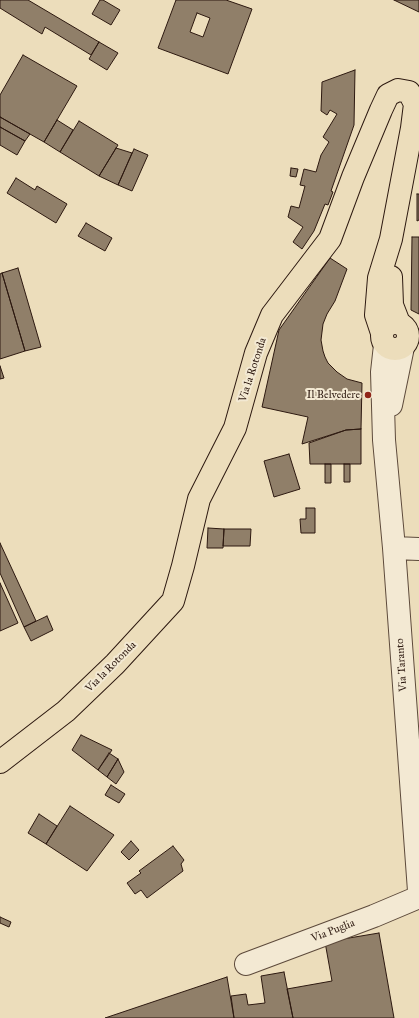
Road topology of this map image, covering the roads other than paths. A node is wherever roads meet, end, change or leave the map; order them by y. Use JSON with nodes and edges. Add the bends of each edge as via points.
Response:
{"nodes":[{"id":1,"x":416,"y":127,"type":"edge"},
{"id":2,"x":399,"y":337,"type":"edge"},
{"id":3,"x":394,"y":548,"type":"junction"},
{"id":4,"x":419,"y":550,"type":"edge"},
{"id":5,"x":410,"y":648,"type":"edge"},
{"id":6,"x":0,"y":762,"type":"edge"},
{"id":7,"x":419,"y":891,"type":"edge"},
{"id":8,"x":419,"y":897,"type":"edge"},
{"id":9,"x":246,"y":964,"type":"dead end"}],
"edges":[{"from":1,"to":2,"type":"main road","name":"Via la Rotonda","via":[[391,239],[392,305]]},
{"from":1,"to":6,"type":"main road","name":"Via la Rotonda","via":[[415,104],[410,92],[398,90],[388,96],[330,239],[272,314],[256,353],[235,428],[199,499],[173,602],[115,664],[66,711]]},
{"from":2,"to":3,"type":"street","name":"Via Taranto","via":[[382,372],[384,440]]},
{"from":3,"to":4,"type":"street"},
{"from":3,"to":5,"type":"street","name":"Via Taranto"},
{"from":5,"to":7,"type":"street","name":"Via Taranto"},
{"from":8,"to":9,"type":"street","name":"Via Puglia"}]}
